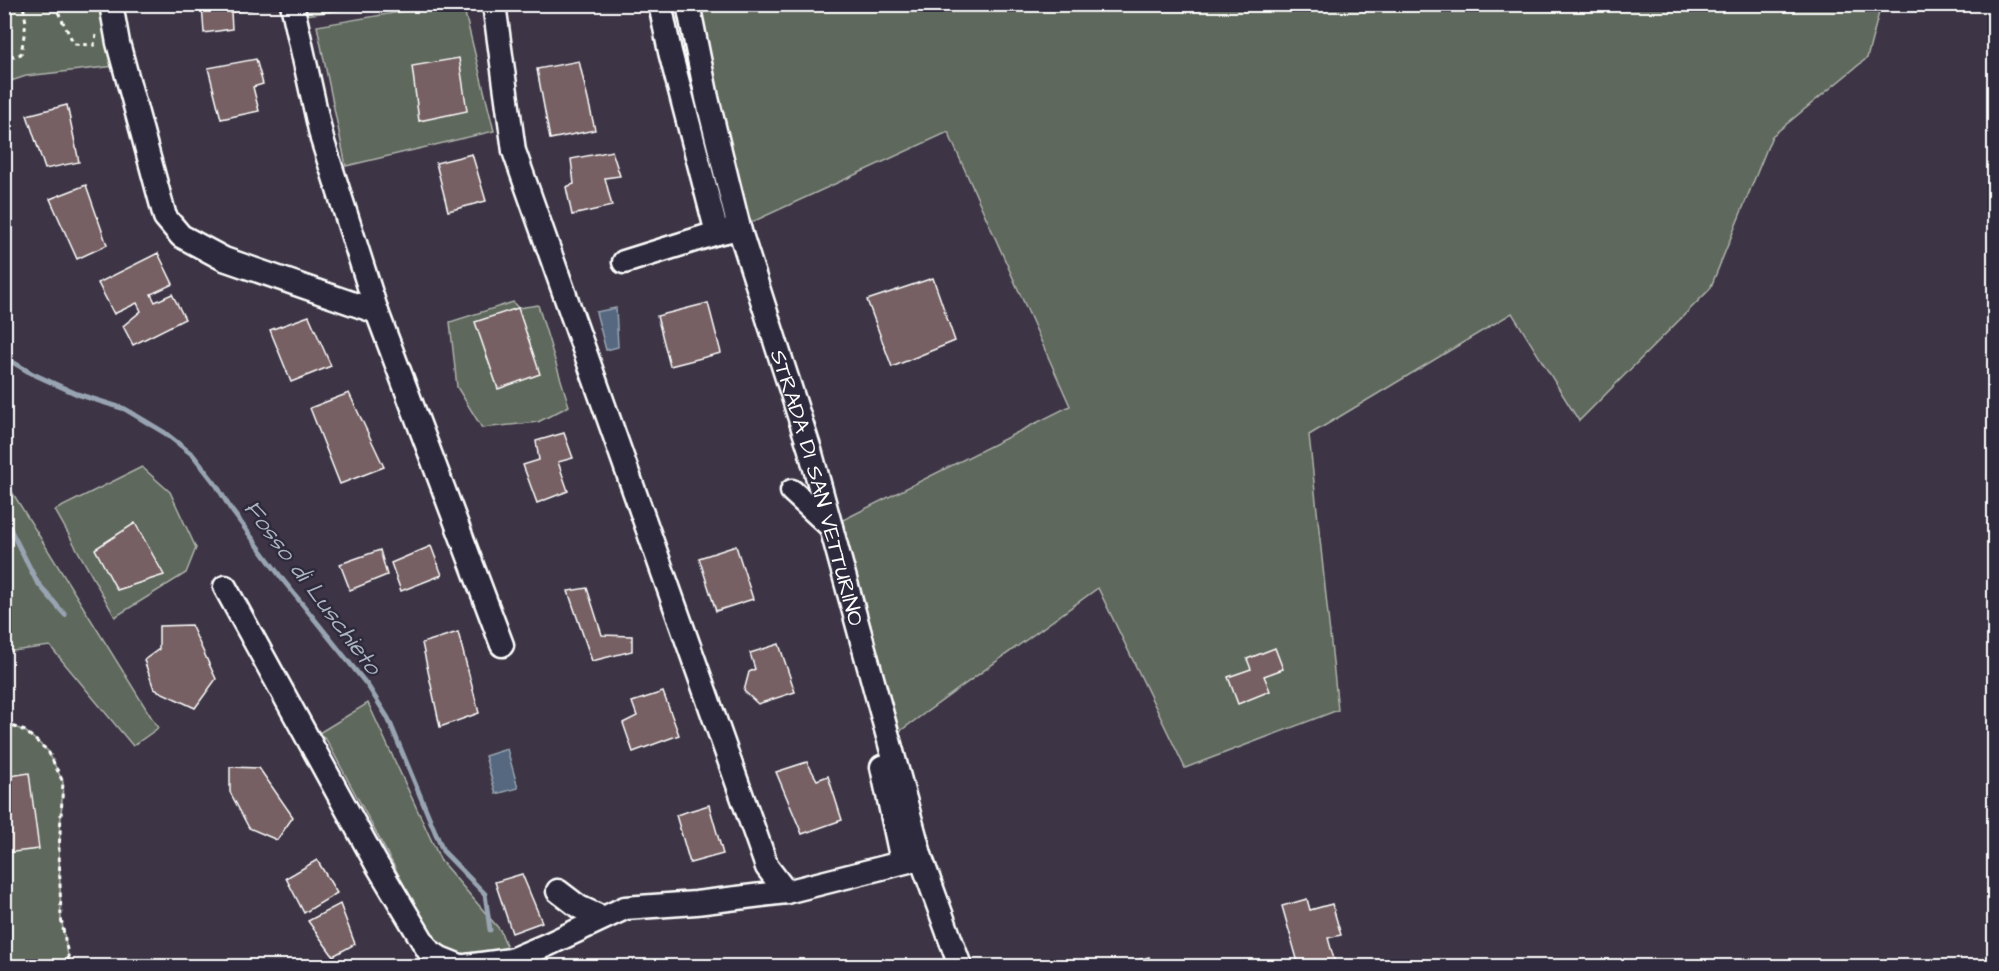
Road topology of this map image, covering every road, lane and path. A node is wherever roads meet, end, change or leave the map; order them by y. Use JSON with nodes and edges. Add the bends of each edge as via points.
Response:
{"nodes":[{"id":1,"x":23,"y":4,"type":"edge"},
{"id":2,"x":54,"y":4,"type":"edge"},
{"id":3,"x":111,"y":4,"type":"edge"},
{"id":4,"x":292,"y":4,"type":"edge"},
{"id":5,"x":494,"y":4,"type":"edge"},
{"id":6,"x":660,"y":4,"type":"edge"},
{"id":7,"x":688,"y":4,"type":"edge"},
{"id":8,"x":97,"y":30,"type":"dead end"},
{"id":9,"x":4,"y":38,"type":"edge"},
{"id":10,"x":728,"y":231,"type":"junction"},
{"id":11,"x":624,"y":262,"type":"dead end"},
{"id":12,"x":377,"y":312,"type":"junction"},
{"id":13,"x":792,"y":491,"type":"dead end"},
{"id":14,"x":831,"y":526,"type":"junction"},
{"id":15,"x":225,"y":587,"type":"dead end"},
{"id":16,"x":502,"y":645,"type":"dead end"},
{"id":17,"x":4,"y":723,"type":"edge"},
{"id":18,"x":912,"y":860,"type":"junction"},
{"id":19,"x":558,"y":891,"type":"dead end"},
{"id":20,"x":786,"y":892,"type":"junction"},
{"id":21,"x":603,"y":918,"type":"junction"},
{"id":22,"x":70,"y":966,"type":"edge"},
{"id":23,"x":460,"y":966,"type":"edge"},
{"id":24,"x":466,"y":966,"type":"edge"},
{"id":25,"x":960,"y":966,"type":"edge"}],
"edges":[{"from":1,"to":9,"type":"path","via":[[26,23],[21,54],[13,57]]},
{"from":2,"to":8,"type":"path","via":[[74,44],[94,45]]},
{"from":3,"to":12,"type":"street","via":[[165,217],[181,236],[224,259]]},
{"from":4,"to":12,"type":"street","via":[[322,139]]},
{"from":5,"to":20,"type":"street","via":[[514,151],[767,867]]},
{"from":6,"to":10,"type":"street","via":[[670,52]]},
{"from":7,"to":10,"type":"street","name":"STRADA DI SAN VETTURINO"},
{"from":10,"to":11,"type":"street"},
{"from":10,"to":14,"type":"street","name":"STRADA DI SAN VETTURINO","via":[[810,450]]},
{"from":12,"to":16,"type":"street"},
{"from":13,"to":14,"type":"street"},
{"from":14,"to":18,"type":"street","name":"STRADA DI SAN VETTURINO"},
{"from":15,"to":23,"type":"street","via":[[370,853],[428,950]]},
{"from":17,"to":22,"type":"path","via":[[25,731],[48,751],[63,782],[61,918]]},
{"from":18,"to":20,"type":"street"},
{"from":18,"to":25,"type":"street","name":"STRADA DI SAN VETTURINO"},
{"from":19,"to":21,"type":"street"},
{"from":20,"to":21,"type":"street","via":[[625,908]]},
{"from":21,"to":24,"type":"street","via":[[511,960]]}]}
